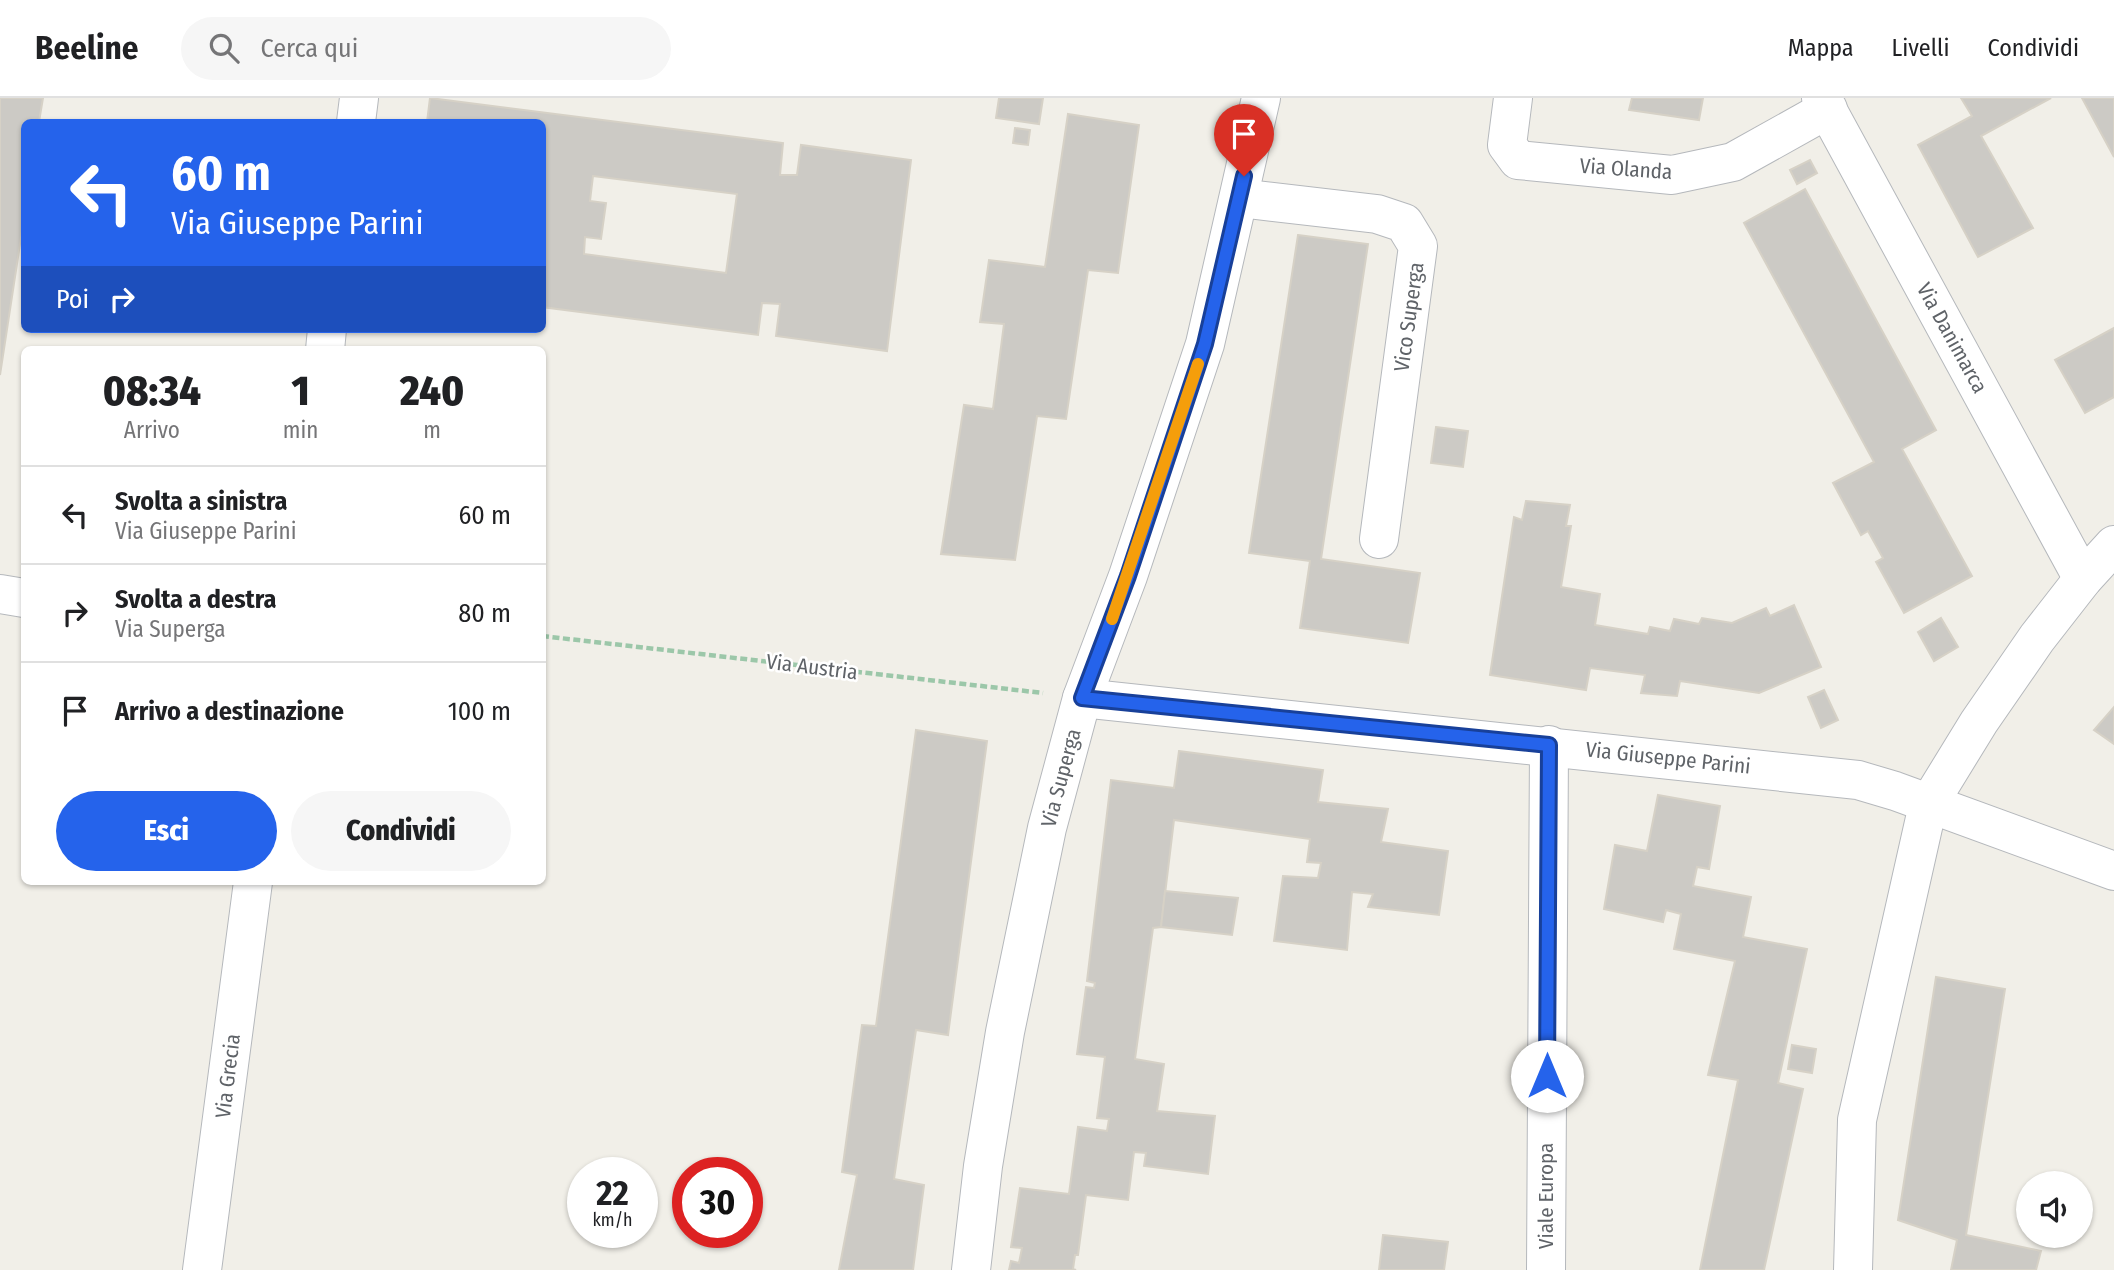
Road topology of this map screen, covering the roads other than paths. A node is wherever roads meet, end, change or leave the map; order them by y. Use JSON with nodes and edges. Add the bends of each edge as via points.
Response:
{"nodes":[{"id":1,"x":359,"y":98,"type":"edge"},
{"id":2,"x":1261,"y":98,"type":"edge"},
{"id":3,"x":1513,"y":98,"type":"edge"},
{"id":4,"x":1825,"y":104,"type":"edge"},
{"id":5,"x":356,"y":119,"type":"edge"},
{"id":6,"x":1238,"y":198,"type":"junction"},
{"id":7,"x":1379,"y":539,"type":"dead end"},
{"id":8,"x":2114,"y":545,"type":"edge"},
{"id":9,"x":2083,"y":579,"type":"junction"},
{"id":10,"x":0,"y":594,"type":"edge"},
{"id":11,"x":21,"y":598,"type":"edge"},
{"id":12,"x":1082,"y":698,"type":"junction"},
{"id":13,"x":1549,"y":745,"type":"junction"},
{"id":14,"x":1928,"y":805,"type":"junction"},
{"id":15,"x":2114,"y":871,"type":"edge"},
{"id":16,"x":253,"y":885,"type":"edge"},
{"id":17,"x":202,"y":1270,"type":"edge"},
{"id":18,"x":971,"y":1270,"type":"edge"},
{"id":19,"x":1546,"y":1270,"type":"edge"},
{"id":20,"x":1853,"y":1270,"type":"edge"}],
"edges":[{"from":1,"to":5,"type":"street"},
{"from":2,"to":6,"type":"street","name":"Via Superga"},
{"from":3,"to":4,"type":"street","name":"Via Olanda","via":[[1507,145],[1518,160],[1672,176],[1733,162]]},
{"from":4,"to":9,"type":"street","name":"Via Danimarca"},
{"from":6,"to":7,"type":"street","name":"Vico Superga","via":[[1377,214],[1404,223],[1418,246]]},
{"from":6,"to":12,"type":"street","name":"Via Superga","via":[[1205,344]]},
{"from":8,"to":9,"type":"street"},
{"from":9,"to":14,"type":"street","via":[[1979,722]]},
{"from":10,"to":11,"type":"street"},
{"from":12,"to":13,"type":"street","name":"Via Giuseppe Parini"},
{"from":12,"to":18,"type":"street","name":"Via Superga","via":[[1047,828],[1005,1032]]},
{"from":13,"to":14,"type":"street","name":"Via Giuseppe Parini","via":[[1858,780]]},
{"from":13,"to":19,"type":"street","name":"Viale Europa"},
{"from":14,"to":15,"type":"street","name":"Via Giuseppe Parini"},
{"from":14,"to":20,"type":"street","via":[[1857,1120]]},
{"from":16,"to":17,"type":"street","name":"Via Grecia"}]}
